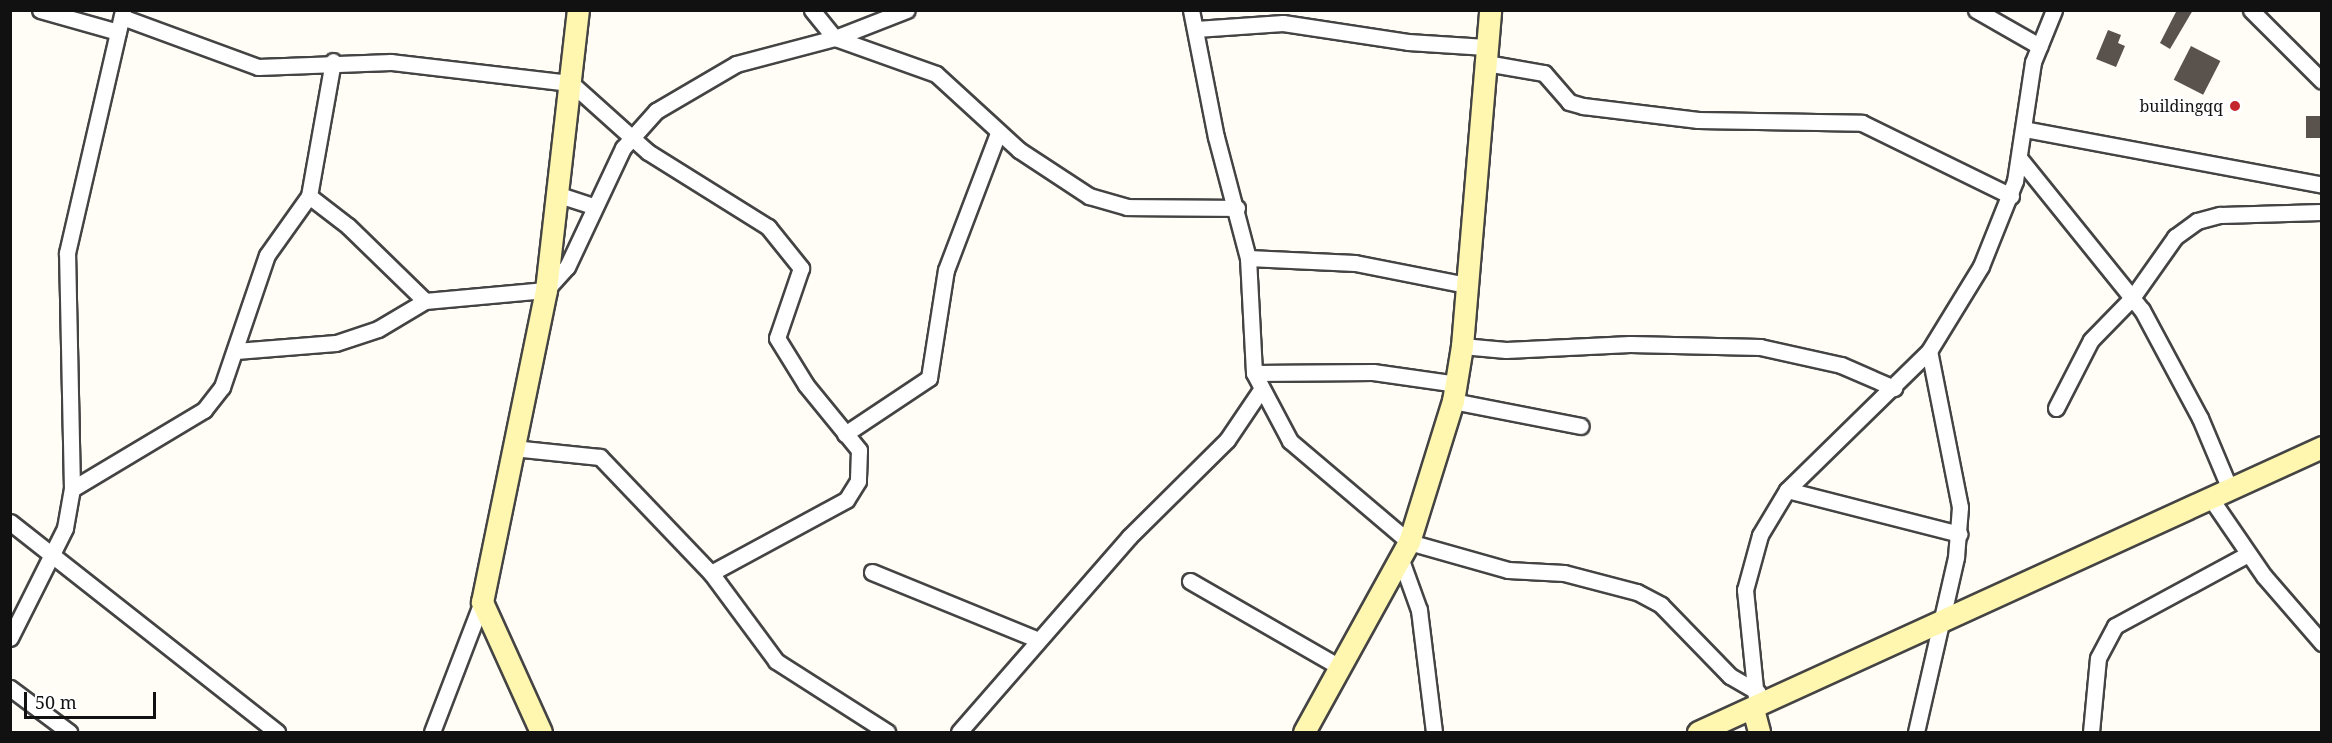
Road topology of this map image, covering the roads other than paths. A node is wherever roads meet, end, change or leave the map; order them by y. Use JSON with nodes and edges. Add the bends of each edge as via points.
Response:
{"nodes":[{"id":1,"x":40,"y":10,"type":"edge"},
{"id":2,"x":578,"y":10,"type":"edge"},
{"id":3,"x":812,"y":10,"type":"edge"},
{"id":4,"x":907,"y":10,"type":"edge"},
{"id":5,"x":1191,"y":10,"type":"edge"},
{"id":6,"x":1490,"y":10,"type":"edge"},
{"id":7,"x":1977,"y":10,"type":"edge"},
{"id":8,"x":2054,"y":10,"type":"edge"},
{"id":9,"x":2251,"y":10,"type":"edge"},
{"id":10,"x":121,"y":20,"type":"edge"},
{"id":11,"x":1196,"y":29,"type":"junction"},
{"id":12,"x":835,"y":38,"type":"junction"},
{"id":13,"x":2039,"y":46,"type":"junction"},
{"id":14,"x":1486,"y":55,"type":"junction"},
{"id":15,"x":333,"y":61,"type":"junction"},
{"id":16,"x":2322,"y":81,"type":"edge"},
{"id":17,"x":572,"y":82,"type":"junction"},
{"id":18,"x":2024,"y":129,"type":"junction"},
{"id":19,"x":998,"y":133,"type":"junction"},
{"id":20,"x":631,"y":138,"type":"junction"},
{"id":21,"x":2020,"y":159,"type":"junction"},
{"id":22,"x":2322,"y":185,"type":"edge"},
{"id":23,"x":556,"y":194,"type":"junction"},
{"id":24,"x":309,"y":196,"type":"junction"},
{"id":25,"x":2011,"y":196,"type":"junction"},
{"id":26,"x":594,"y":207,"type":"junction"},
{"id":27,"x":1236,"y":208,"type":"junction"},
{"id":28,"x":2322,"y":212,"type":"edge"},
{"id":29,"x":1248,"y":258,"type":"junction"},
{"id":30,"x":1466,"y":285,"type":"junction"},
{"id":31,"x":546,"y":290,"type":"junction"},
{"id":32,"x":2132,"y":298,"type":"junction"},
{"id":33,"x":425,"y":301,"type":"junction"},
{"id":34,"x":1462,"y":345,"type":"junction"},
{"id":35,"x":236,"y":351,"type":"junction"},
{"id":36,"x":1929,"y":351,"type":"junction"},
{"id":37,"x":1254,"y":373,"type":"junction"},
{"id":38,"x":1894,"y":388,"type":"junction"},
{"id":39,"x":1260,"y":391,"type":"junction"},
{"id":40,"x":1455,"y":393,"type":"junction"},
{"id":41,"x":2056,"y":408,"type":"dead end"},
{"id":42,"x":1581,"y":426,"type":"dead end"},
{"id":43,"x":845,"y":434,"type":"junction"},
{"id":44,"x":2322,"y":447,"type":"edge"},
{"id":45,"x":513,"y":448,"type":"junction"},
{"id":46,"x":72,"y":489,"type":"junction"},
{"id":47,"x":1787,"y":490,"type":"junction"},
{"id":48,"x":2219,"y":491,"type":"junction"},
{"id":49,"x":10,"y":522,"type":"edge"},
{"id":50,"x":1959,"y":534,"type":"junction"},
{"id":51,"x":1405,"y":551,"type":"junction"},
{"id":52,"x":54,"y":554,"type":"junction"},
{"id":53,"x":2248,"y":554,"type":"junction"},
{"id":54,"x":872,"y":572,"type":"dead end"},
{"id":55,"x":711,"y":573,"type":"junction"},
{"id":56,"x":1190,"y":581,"type":"dead end"},
{"id":57,"x":482,"y":602,"type":"junction"},
{"id":58,"x":1942,"y":622,"type":"junction"},
{"id":59,"x":10,"y":638,"type":"edge"},
{"id":60,"x":1036,"y":639,"type":"junction"},
{"id":61,"x":2322,"y":643,"type":"edge"},
{"id":62,"x":1341,"y":668,"type":"junction"},
{"id":63,"x":10,"y":688,"type":"edge"},
{"id":64,"x":1756,"y":718,"type":"edge"},
{"id":65,"x":69,"y":732,"type":"edge"},
{"id":66,"x":277,"y":732,"type":"edge"},
{"id":67,"x":432,"y":732,"type":"edge"},
{"id":68,"x":541,"y":732,"type":"edge"},
{"id":69,"x":887,"y":732,"type":"edge"},
{"id":70,"x":959,"y":732,"type":"edge"},
{"id":71,"x":1304,"y":732,"type":"edge"},
{"id":72,"x":1434,"y":732,"type":"edge"},
{"id":73,"x":1698,"y":732,"type":"edge"},
{"id":74,"x":1916,"y":732,"type":"edge"},
{"id":75,"x":2091,"y":732,"type":"edge"}],
"edges":[{"from":1,"to":10,"type":"street"},
{"from":2,"to":17,"type":"street"},
{"from":3,"to":12,"type":"street"},
{"from":4,"to":12,"type":"street"},
{"from":5,"to":11,"type":"street"},
{"from":6,"to":14,"type":"street"},
{"from":7,"to":13,"type":"street"},
{"from":8,"to":13,"type":"street"},
{"from":9,"to":16,"type":"street"},
{"from":10,"to":15,"type":"street","via":[[258,67]]},
{"from":10,"to":46,"type":"street","via":[[67,253]]},
{"from":11,"to":14,"type":"street","via":[[1283,23]]},
{"from":11,"to":27,"type":"street","via":[[1211,116]]},
{"from":12,"to":19,"type":"street","via":[[936,74]]},
{"from":12,"to":20,"type":"street","via":[[710,75],[656,111]]},
{"from":13,"to":18,"type":"street"},
{"from":14,"to":25,"type":"street","via":[[1544,74],[1569,102],[1583,106],[1698,120],[1862,123]]},
{"from":14,"to":30,"type":"street"},
{"from":15,"to":17,"type":"street","via":[[533,75]]},
{"from":15,"to":24,"type":"street"},
{"from":17,"to":20,"type":"street"},
{"from":17,"to":23,"type":"street"},
{"from":18,"to":21,"type":"street"},
{"from":18,"to":22,"type":"street"},
{"from":19,"to":27,"type":"street","via":[[1052,175],[1089,196],[1127,207]]},
{"from":19,"to":43,"type":"street","via":[[946,270],[928,378]]},
{"from":20,"to":26,"type":"street"},
{"from":20,"to":43,"type":"street","via":[[731,199],[795,255],[801,268],[777,338]]},
{"from":21,"to":25,"type":"street"},
{"from":21,"to":32,"type":"street"},
{"from":23,"to":26,"type":"street"},
{"from":23,"to":31,"type":"street"},
{"from":24,"to":33,"type":"street","via":[[348,226]]},
{"from":24,"to":35,"type":"street","via":[[267,255]]},
{"from":25,"to":36,"type":"street","via":[[1981,266]]},
{"from":26,"to":31,"type":"street","via":[[567,267]]},
{"from":27,"to":29,"type":"street"},
{"from":28,"to":32,"type":"street","via":[[2220,215],[2197,221],[2175,237]]},
{"from":29,"to":30,"type":"street","via":[[1354,263]]},
{"from":29,"to":37,"type":"street"},
{"from":30,"to":34,"type":"street"},
{"from":31,"to":33,"type":"street"},
{"from":31,"to":45,"type":"street"},
{"from":32,"to":41,"type":"street","via":[[2091,340]]},
{"from":32,"to":48,"type":"street","via":[[2200,418]]},
{"from":33,"to":35,"type":"street","via":[[378,329],[336,343]]},
{"from":34,"to":38,"type":"street","via":[[1506,350],[1630,344],[1760,347],[1841,365]]},
{"from":34,"to":40,"type":"street"},
{"from":35,"to":46,"type":"street","via":[[222,387],[204,410]]},
{"from":36,"to":38,"type":"street"},
{"from":36,"to":50,"type":"street","via":[[1956,467]]},
{"from":37,"to":39,"type":"street"},
{"from":37,"to":40,"type":"street","via":[[1373,372]]},
{"from":38,"to":47,"type":"street"},
{"from":39,"to":51,"type":"street","via":[[1290,441]]},
{"from":39,"to":60,"type":"street","via":[[1227,440]]},
{"from":40,"to":42,"type":"street"},
{"from":40,"to":51,"type":"street"},
{"from":43,"to":55,"type":"street","via":[[859,456],[858,481],[846,500]]},
{"from":44,"to":48,"type":"street"},
{"from":45,"to":55,"type":"street","via":[[600,457]]},
{"from":45,"to":57,"type":"street"},
{"from":46,"to":52,"type":"street"},
{"from":47,"to":50,"type":"street"},
{"from":47,"to":64,"type":"street","via":[[1760,535],[1745,590]]},
{"from":48,"to":53,"type":"street"},
{"from":48,"to":58,"type":"street"},
{"from":49,"to":52,"type":"street"},
{"from":50,"to":58,"type":"street"},
{"from":51,"to":62,"type":"street"},
{"from":51,"to":64,"type":"street","via":[[1498,567],[1564,573],[1637,592],[1662,605],[1730,676]]},
{"from":51,"to":72,"type":"street","via":[[1419,610]]},
{"from":52,"to":59,"type":"street"},
{"from":52,"to":66,"type":"street"},
{"from":53,"to":61,"type":"street"},
{"from":53,"to":75,"type":"street","via":[[2115,626],[2098,658]]},
{"from":54,"to":60,"type":"street"},
{"from":55,"to":69,"type":"street","via":[[776,662]]},
{"from":56,"to":62,"type":"street"},
{"from":57,"to":67,"type":"street"},
{"from":57,"to":68,"type":"street"},
{"from":58,"to":64,"type":"street"},
{"from":58,"to":74,"type":"street"},
{"from":60,"to":70,"type":"street"},
{"from":62,"to":71,"type":"street"},
{"from":63,"to":65,"type":"street"},
{"from":64,"to":73,"type":"street"}]}
